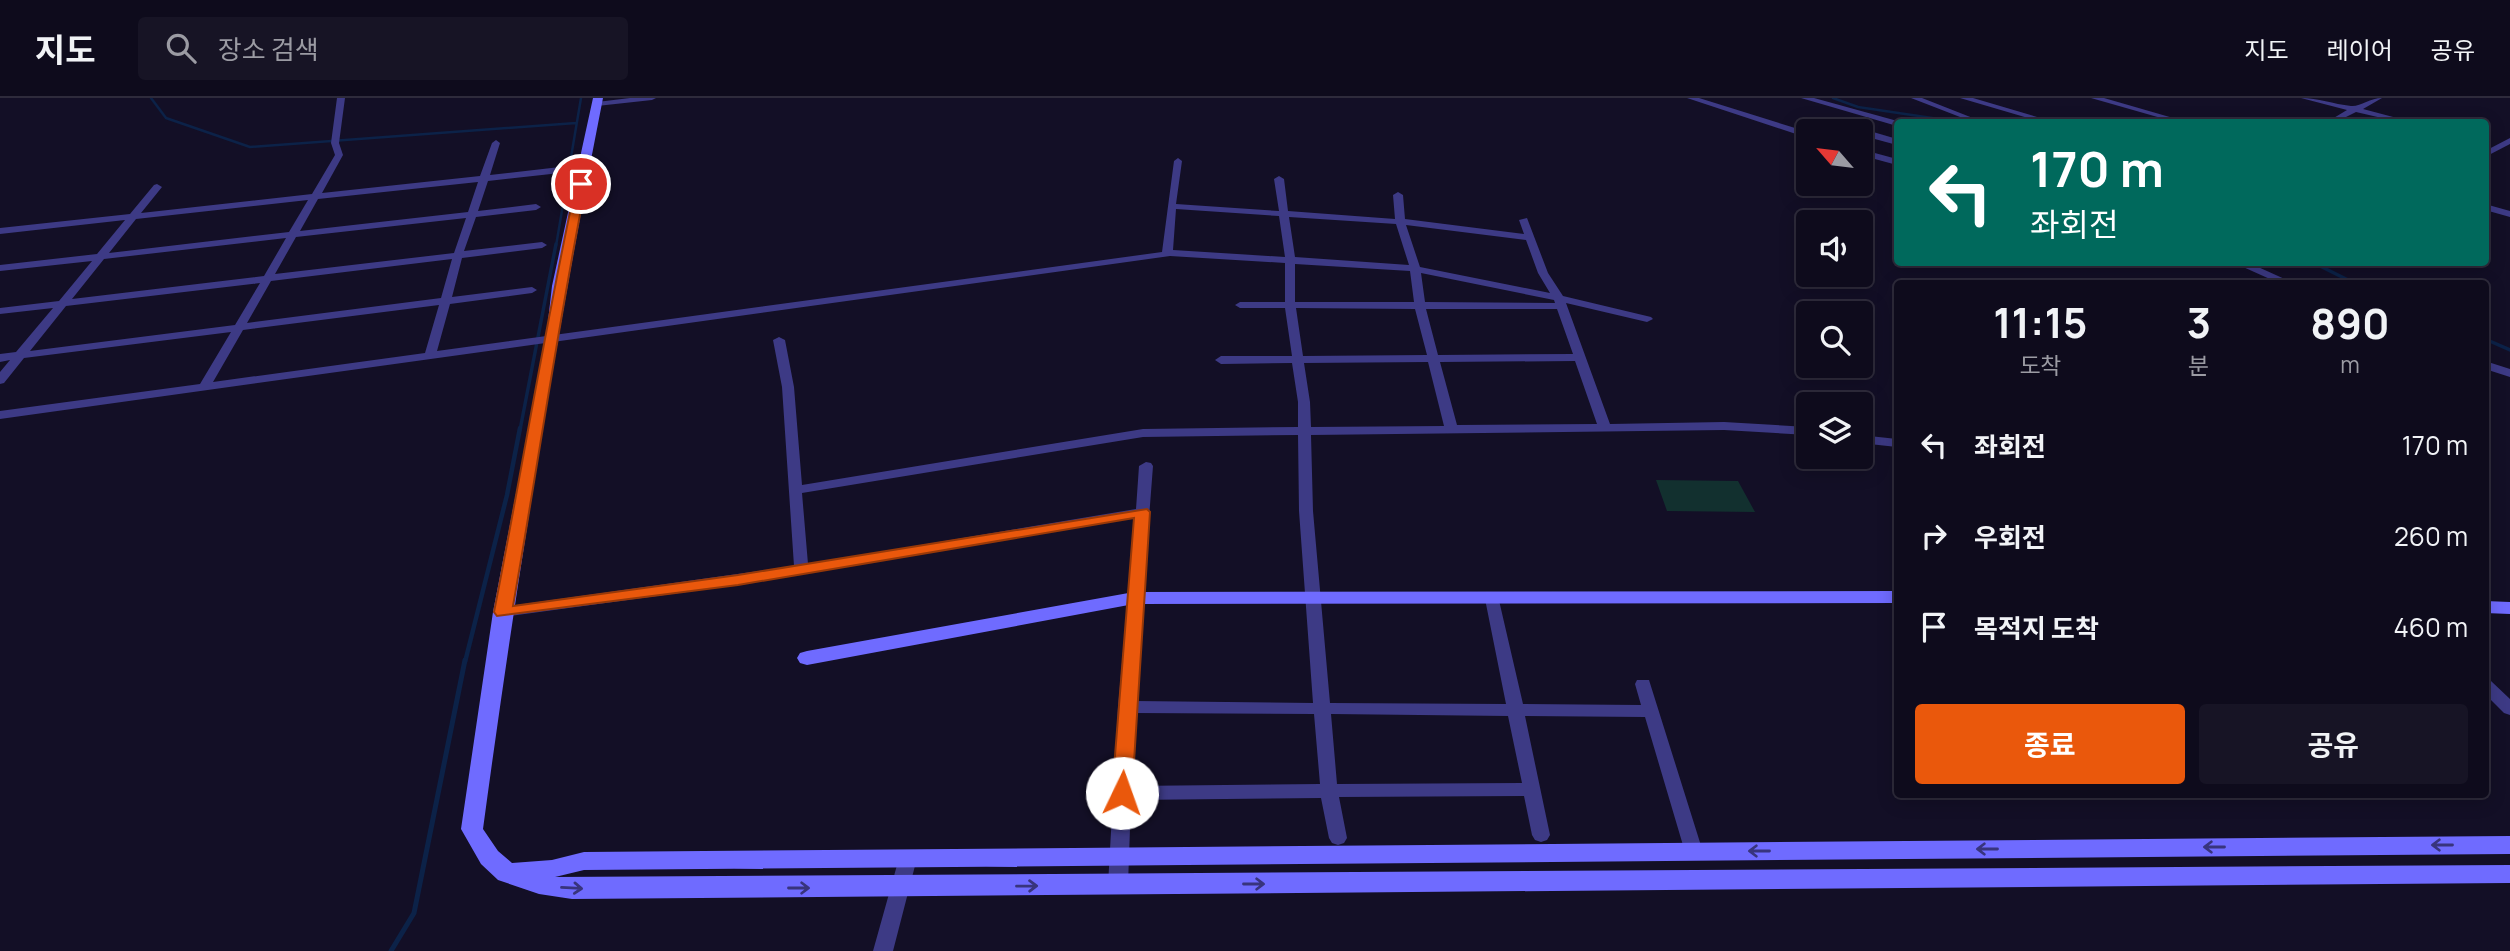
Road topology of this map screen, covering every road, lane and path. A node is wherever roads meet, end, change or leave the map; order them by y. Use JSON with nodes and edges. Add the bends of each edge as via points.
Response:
{"nodes":[{"id":1,"x":341,"y":98,"type":"edge"},
{"id":2,"x":652,"y":98,"type":"edge"},
{"id":3,"x":1691,"y":98,"type":"edge"},
{"id":4,"x":1805,"y":98,"type":"edge"},
{"id":5,"x":1915,"y":98,"type":"edge"},
{"id":6,"x":1964,"y":98,"type":"edge"},
{"id":7,"x":2095,"y":98,"type":"edge"},
{"id":8,"x":2305,"y":98,"type":"edge"},
{"id":9,"x":2378,"y":98,"type":"edge"},
{"id":10,"x":597,"y":101,"type":"edge"},
{"id":11,"x":2354,"y":110,"type":"junction"},
{"id":12,"x":1971,"y":119,"type":"edge"},
{"id":13,"x":2039,"y":119,"type":"edge"},
{"id":14,"x":2172,"y":119,"type":"edge"},
{"id":15,"x":2338,"y":119,"type":"edge"},
{"id":16,"x":2394,"y":119,"type":"edge"},
{"id":17,"x":1894,"y":122,"type":"edge"},
{"id":18,"x":1796,"y":131,"type":"edge"},
{"id":19,"x":1873,"y":136,"type":"edge"},
{"id":20,"x":1894,"y":141,"type":"edge"},
{"id":21,"x":2489,"y":142,"type":"edge"},
{"id":22,"x":496,"y":143,"type":"dead end"},
{"id":23,"x":2507,"y":145,"type":"edge"},
{"id":24,"x":2489,"y":153,"type":"edge"},
{"id":25,"x":1873,"y":156,"type":"edge"},
{"id":26,"x":1178,"y":160,"type":"dead end"},
{"id":27,"x":1894,"y":161,"type":"edge"},
{"id":28,"x":560,"y":170,"type":"dead end"},
{"id":29,"x":485,"y":178,"type":"junction"},
{"id":30,"x":1279,"y":179,"type":"dead end"},
{"id":31,"x":157,"y":187,"type":"dead end"},
{"id":32,"x":1398,"y":195,"type":"dead end"},
{"id":33,"x":315,"y":197,"type":"junction"},
{"id":34,"x":1171,"y":206,"type":"junction"},
{"id":35,"x":536,"y":207,"type":"dead end"},
{"id":36,"x":2489,"y":208,"type":"edge"},
{"id":37,"x":1285,"y":212,"type":"junction"},
{"id":38,"x":474,"y":214,"type":"junction"},
{"id":39,"x":2510,"y":214,"type":"edge"},
{"id":40,"x":133,"y":216,"type":"junction"},
{"id":41,"x":1524,"y":220,"type":"dead end"},
{"id":42,"x":1400,"y":222,"type":"junction"},
{"id":43,"x":0,"y":231,"type":"edge"},
{"id":44,"x":293,"y":235,"type":"junction"},
{"id":45,"x":1528,"y":236,"type":"junction"},
{"id":46,"x":542,"y":244,"type":"dead end"},
{"id":47,"x":1168,"y":253,"type":"junction"},
{"id":48,"x":458,"y":255,"type":"junction"},
{"id":49,"x":100,"y":257,"type":"junction"},
{"id":50,"x":1290,"y":258,"type":"junction"},
{"id":51,"x":2246,"y":266,"type":"edge"},
{"id":52,"x":0,"y":268,"type":"edge"},
{"id":53,"x":1415,"y":268,"type":"junction"},
{"id":54,"x":268,"y":278,"type":"junction"},
{"id":55,"x":2281,"y":280,"type":"edge"},
{"id":56,"x":532,"y":290,"type":"dead end"},
{"id":57,"x":445,"y":301,"type":"junction"},
{"id":58,"x":1560,"y":302,"type":"junction"},
{"id":59,"x":63,"y":303,"type":"junction"},
{"id":60,"x":1240,"y":305,"type":"dead end"},
{"id":61,"x":1290,"y":305,"type":"junction"},
{"id":62,"x":1420,"y":306,"type":"junction"},
{"id":63,"x":0,"y":311,"type":"edge"},
{"id":64,"x":1647,"y":319,"type":"dead end"},
{"id":65,"x":240,"y":327,"type":"junction"},
{"id":66,"x":779,"y":340,"type":"dead end"},
{"id":67,"x":540,"y":341,"type":"junction"},
{"id":68,"x":20,"y":355,"type":"junction"},
{"id":69,"x":430,"y":357,"type":"junction"},
{"id":70,"x":1580,"y":357,"type":"junction"},
{"id":71,"x":0,"y":358,"type":"edge"},
{"id":72,"x":1298,"y":359,"type":"junction"},
{"id":73,"x":1433,"y":359,"type":"junction"},
{"id":74,"x":1221,"y":360,"type":"dead end"},
{"id":75,"x":2489,"y":366,"type":"edge"},
{"id":76,"x":2510,"y":373,"type":"edge"},
{"id":77,"x":0,"y":380,"type":"edge"},
{"id":78,"x":205,"y":388,"type":"junction"},
{"id":79,"x":0,"y":415,"type":"edge"},
{"id":80,"x":1451,"y":428,"type":"junction"},
{"id":81,"x":1605,"y":428,"type":"junction"},
{"id":82,"x":1304,"y":429,"type":"junction"},
{"id":83,"x":1796,"y":430,"type":"edge"},
{"id":84,"x":1873,"y":440,"type":"edge"},
{"id":85,"x":1894,"y":443,"type":"edge"},
{"id":86,"x":1146,"y":466,"type":"dead end"},
{"id":87,"x":796,"y":490,"type":"junction"},
{"id":88,"x":1142,"y":512,"type":"junction"},
{"id":89,"x":801,"y":569,"type":"junction"},
{"id":90,"x":1314,"y":597,"type":"junction"},
{"id":91,"x":1894,"y":597,"type":"edge"},
{"id":92,"x":1134,"y":598,"type":"junction"},
{"id":93,"x":1493,"y":599,"type":"junction"},
{"id":94,"x":2489,"y":607,"type":"edge"},
{"id":95,"x":2510,"y":608,"type":"edge"},
{"id":96,"x":503,"y":612,"type":"junction"},
{"id":97,"x":807,"y":659,"type":"dead end"},
{"id":98,"x":1643,"y":684,"type":"dead end"},
{"id":99,"x":2489,"y":689,"type":"edge"},
{"id":100,"x":1126,"y":706,"type":"junction"},
{"id":101,"x":1322,"y":707,"type":"junction"},
{"id":102,"x":1515,"y":708,"type":"junction"},
{"id":103,"x":2510,"y":709,"type":"edge"},
{"id":104,"x":1651,"y":711,"type":"junction"},
{"id":105,"x":1532,"y":789,"type":"junction"},
{"id":106,"x":1329,"y":792,"type":"junction"},
{"id":107,"x":1122,"y":793,"type":"junction"},
{"id":108,"x":1541,"y":835,"type":"dead end"},
{"id":109,"x":1338,"y":838,"type":"dead end"},
{"id":110,"x":2510,"y":845,"type":"edge"},
{"id":111,"x":1694,"y":852,"type":"junction"},
{"id":112,"x":1120,"y":857,"type":"junction"},
{"id":113,"x":908,"y":858,"type":"junction"},
{"id":114,"x":506,"y":873,"type":"junction"},
{"id":115,"x":2510,"y":874,"type":"edge"},
{"id":116,"x":1118,"y":885,"type":"junction"},
{"id":117,"x":900,"y":888,"type":"junction"},
{"id":118,"x":883,"y":951,"type":"edge"}],
"edges":[{"from":1,"to":33,"type":"street","via":[[335,141],[339,155]]},
{"from":2,"to":10,"type":"street"},
{"from":3,"to":18,"type":"street"},
{"from":4,"to":17,"type":"street"},
{"from":5,"to":12,"type":"street"},
{"from":6,"to":13,"type":"street"},
{"from":7,"to":14,"type":"street"},
{"from":8,"to":11,"type":"street"},
{"from":9,"to":11,"type":"street"},
{"from":10,"to":67,"type":"street","via":[[559,286]]},
{"from":11,"to":15,"type":"street"},
{"from":11,"to":16,"type":"street"},
{"from":19,"to":20,"type":"street"},
{"from":21,"to":23,"type":"street"},
{"from":22,"to":29,"type":"street"},
{"from":23,"to":24,"type":"street"},
{"from":25,"to":27,"type":"street"},
{"from":26,"to":34,"type":"street"},
{"from":28,"to":29,"type":"street"},
{"from":29,"to":33,"type":"street"},
{"from":29,"to":38,"type":"street"},
{"from":30,"to":37,"type":"street"},
{"from":31,"to":40,"type":"street"},
{"from":32,"to":42,"type":"street"},
{"from":33,"to":40,"type":"street"},
{"from":33,"to":44,"type":"street"},
{"from":34,"to":37,"type":"street"},
{"from":34,"to":47,"type":"street"},
{"from":35,"to":38,"type":"street"},
{"from":36,"to":39,"type":"street"},
{"from":37,"to":42,"type":"street"},
{"from":37,"to":50,"type":"street"},
{"from":38,"to":44,"type":"street"},
{"from":38,"to":48,"type":"street"},
{"from":40,"to":43,"type":"street"},
{"from":40,"to":49,"type":"street"},
{"from":41,"to":45,"type":"street"},
{"from":42,"to":45,"type":"street"},
{"from":42,"to":53,"type":"street"},
{"from":44,"to":49,"type":"street"},
{"from":44,"to":54,"type":"street"},
{"from":45,"to":58,"type":"street"},
{"from":46,"to":48,"type":"street"},
{"from":47,"to":50,"type":"street"},
{"from":47,"to":67,"type":"street"},
{"from":48,"to":54,"type":"street"},
{"from":48,"to":57,"type":"street"},
{"from":49,"to":52,"type":"street"},
{"from":49,"to":59,"type":"street"},
{"from":50,"to":53,"type":"street"},
{"from":50,"to":61,"type":"street"},
{"from":51,"to":55,"type":"street"},
{"from":53,"to":58,"type":"street"},
{"from":53,"to":62,"type":"street"},
{"from":54,"to":59,"type":"street"},
{"from":54,"to":65,"type":"street"},
{"from":56,"to":57,"type":"street"},
{"from":57,"to":65,"type":"street"},
{"from":57,"to":69,"type":"street"},
{"from":58,"to":62,"type":"street"},
{"from":58,"to":64,"type":"street"},
{"from":58,"to":70,"type":"street"},
{"from":59,"to":63,"type":"street"},
{"from":59,"to":68,"type":"street"},
{"from":60,"to":61,"type":"street"},
{"from":61,"to":62,"type":"street"},
{"from":61,"to":72,"type":"street"},
{"from":62,"to":73,"type":"street"},
{"from":65,"to":68,"type":"street"},
{"from":65,"to":78,"type":"street"},
{"from":66,"to":87,"type":"street","via":[[788,387]]},
{"from":67,"to":69,"type":"street"},
{"from":67,"to":96,"type":"street"},
{"from":68,"to":71,"type":"street"},
{"from":68,"to":77,"type":"street"},
{"from":69,"to":78,"type":"street"},
{"from":70,"to":73,"type":"street"},
{"from":70,"to":81,"type":"street"},
{"from":72,"to":73,"type":"street"},
{"from":72,"to":74,"type":"street"},
{"from":72,"to":82,"type":"street"},
{"from":73,"to":80,"type":"street"},
{"from":75,"to":76,"type":"street"},
{"from":78,"to":79,"type":"street"},
{"from":80,"to":81,"type":"street"},
{"from":80,"to":82,"type":"street"},
{"from":81,"to":83,"type":"street"},
{"from":82,"to":87,"type":"street","via":[[1116,435]]},
{"from":82,"to":90,"type":"street"},
{"from":84,"to":85,"type":"street"},
{"from":86,"to":88,"type":"street"},
{"from":87,"to":89,"type":"street"},
{"from":88,"to":89,"type":"street"},
{"from":88,"to":92,"type":"street"},
{"from":89,"to":96,"type":"street"},
{"from":90,"to":92,"type":"street"},
{"from":90,"to":93,"type":"street"},
{"from":90,"to":101,"type":"street"},
{"from":91,"to":93,"type":"street"},
{"from":92,"to":97,"type":"street"},
{"from":92,"to":100,"type":"street"},
{"from":93,"to":102,"type":"street"},
{"from":94,"to":95,"type":"street"},
{"from":96,"to":114,"type":"street","via":[[472,829],[482,852]]},
{"from":98,"to":104,"type":"street"},
{"from":99,"to":103,"type":"street"},
{"from":100,"to":101,"type":"street"},
{"from":100,"to":107,"type":"street"},
{"from":101,"to":102,"type":"street"},
{"from":101,"to":106,"type":"street"},
{"from":102,"to":104,"type":"street"},
{"from":102,"to":105,"type":"street"},
{"from":104,"to":111,"type":"street"},
{"from":105,"to":106,"type":"street"},
{"from":105,"to":108,"type":"street"},
{"from":106,"to":107,"type":"street"},
{"from":106,"to":109,"type":"street"},
{"from":107,"to":112,"type":"street"},
{"from":110,"to":111,"type":"street","one_way":true},
{"from":111,"to":112,"type":"street"},
{"from":112,"to":113,"type":"street"},
{"from":112,"to":116,"type":"street"},
{"from":113,"to":114,"type":"street","via":[[584,861]]},
{"from":113,"to":117,"type":"street"},
{"from":114,"to":117,"type":"street","one_way":true,"via":[[530,884],[572,889]]},
{"from":116,"to":115,"type":"street","one_way":true},
{"from":117,"to":116,"type":"street","one_way":true},
{"from":117,"to":118,"type":"street"}]}
